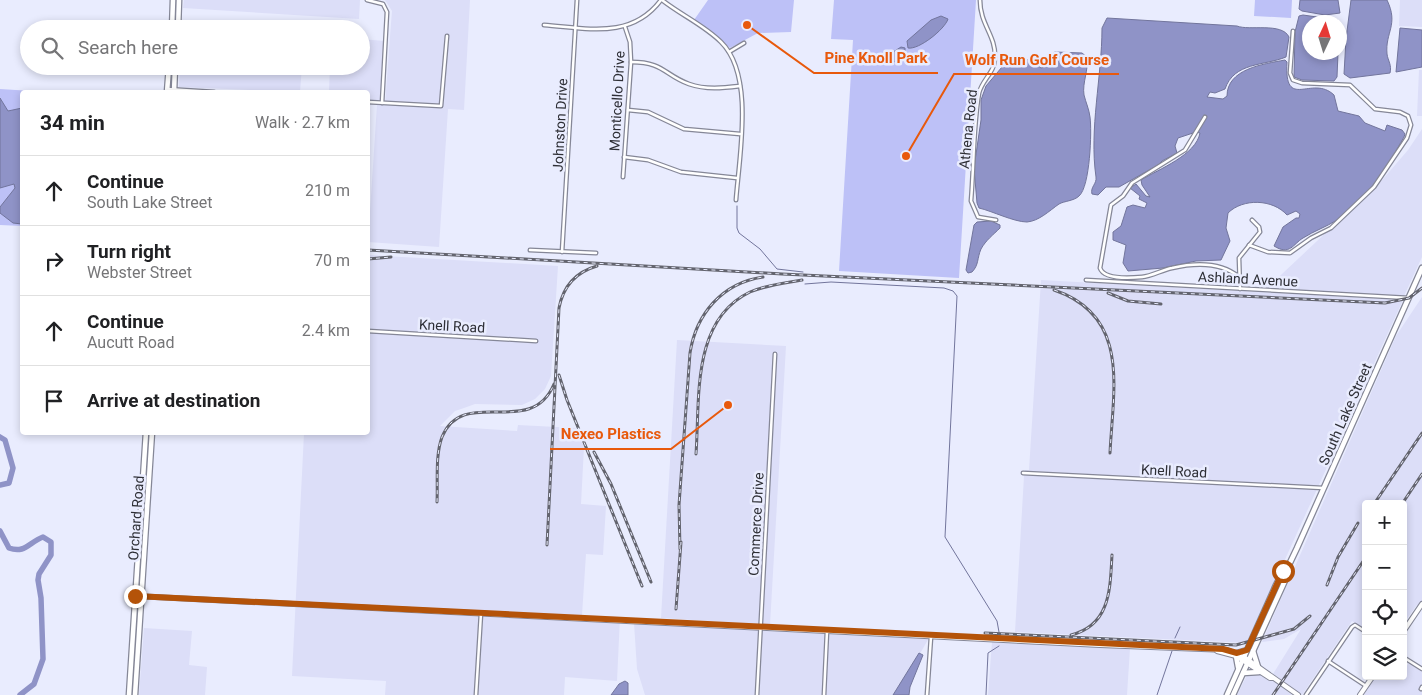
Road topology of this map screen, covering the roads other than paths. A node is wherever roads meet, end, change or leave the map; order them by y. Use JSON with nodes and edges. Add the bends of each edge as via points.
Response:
{"nodes":[{"id":1,"x":173,"y":0,"type":"edge"},
{"id":2,"x":179,"y":0,"type":"edge"},
{"id":3,"x":366,"y":0,"type":"edge"},
{"id":4,"x":577,"y":0,"type":"edge"},
{"id":5,"x":661,"y":0,"type":"edge"},
{"id":6,"x":980,"y":0,"type":"edge"},
{"id":7,"x":172,"y":20,"type":"edge"},
{"id":8,"x":178,"y":20,"type":"edge"},
{"id":9,"x":544,"y":25,"type":"dead end"},
{"id":10,"x":576,"y":27,"type":"junction"},
{"id":11,"x":626,"y":27,"type":"junction"},
{"id":12,"x":1293,"y":32,"type":"dead end"},
{"id":13,"x":447,"y":36,"type":"dead end"},
{"id":14,"x":744,"y":44,"type":"dead end"},
{"id":15,"x":729,"y":52,"type":"junction"},
{"id":16,"x":631,"y":62,"type":"junction"},
{"id":17,"x":168,"y":75,"type":"edge"},
{"id":18,"x":175,"y":75,"type":"edge"},
{"id":19,"x":740,"y":86,"type":"junction"},
{"id":20,"x":167,"y":90,"type":"edge"},
{"id":21,"x":174,"y":90,"type":"edge"},
{"id":22,"x":370,"y":102,"type":"edge"},
{"id":23,"x":382,"y":103,"type":"junction"},
{"id":24,"x":628,"y":110,"type":"junction"},
{"id":25,"x":1205,"y":117,"type":"dead end"},
{"id":26,"x":740,"y":134,"type":"junction"},
{"id":27,"x":624,"y":157,"type":"junction"},
{"id":28,"x":623,"y":177,"type":"dead end"},
{"id":29,"x":738,"y":178,"type":"junction"},
{"id":30,"x":736,"y":200,"type":"dead end"},
{"id":31,"x":996,"y":220,"type":"dead end"},
{"id":32,"x":1252,"y":220,"type":"dead end"},
{"id":33,"x":1249,"y":245,"type":"junction"},
{"id":34,"x":530,"y":250,"type":"dead end"},
{"id":35,"x":562,"y":252,"type":"junction"},
{"id":36,"x":596,"y":253,"type":"dead end"},
{"id":37,"x":1422,"y":268,"type":"edge"},
{"id":38,"x":1239,"y":277,"type":"junction"},
{"id":39,"x":1086,"y":280,"type":"dead end"},
{"id":40,"x":1240,"y":289,"type":"junction"},
{"id":41,"x":1409,"y":298,"type":"junction"},
{"id":42,"x":370,"y":331,"type":"edge"},
{"id":43,"x":536,"y":340,"type":"dead end"},
{"id":44,"x":775,"y":354,"type":"dead end"},
{"id":45,"x":146,"y":435,"type":"edge"},
{"id":46,"x":152,"y":435,"type":"edge"},
{"id":47,"x":1023,"y":473,"type":"dead end"},
{"id":48,"x":1324,"y":488,"type":"junction"},
{"id":49,"x":1286,"y":570,"type":"junction"},
{"id":50,"x":135,"y":596,"type":"junction"},
{"id":51,"x":142,"y":597,"type":"junction"},
{"id":52,"x":1422,"y":604,"type":"edge"},
{"id":53,"x":1417,"y":612,"type":"junction"},
{"id":54,"x":481,"y":613,"type":"junction"},
{"id":55,"x":1422,"y":615,"type":"edge"},
{"id":56,"x":1407,"y":626,"type":"edge"},
{"id":57,"x":760,"y":627,"type":"junction"},
{"id":58,"x":1362,"y":629,"type":"edge"},
{"id":59,"x":827,"y":631,"type":"junction"},
{"id":60,"x":931,"y":637,"type":"junction"},
{"id":61,"x":1247,"y":650,"type":"junction"},
{"id":62,"x":1253,"y":651,"type":"junction"},
{"id":63,"x":1237,"y":655,"type":"junction"},
{"id":64,"x":1243,"y":658,"type":"junction"},
{"id":65,"x":1407,"y":660,"type":"edge"},
{"id":66,"x":1328,"y":661,"type":"junction"},
{"id":67,"x":1248,"y":662,"type":"junction"},
{"id":68,"x":1259,"y":669,"type":"junction"},
{"id":69,"x":1422,"y":669,"type":"edge"},
{"id":70,"x":1238,"y":670,"type":"junction"},
{"id":71,"x":1243,"y":673,"type":"junction"},
{"id":72,"x":1370,"y":680,"type":"edge"},
{"id":73,"x":1366,"y":686,"type":"junction"},
{"id":74,"x":129,"y":695,"type":"edge"},
{"id":75,"x":135,"y":695,"type":"edge"},
{"id":76,"x":476,"y":695,"type":"edge"},
{"id":77,"x":757,"y":695,"type":"edge"},
{"id":78,"x":824,"y":695,"type":"edge"},
{"id":79,"x":927,"y":695,"type":"edge"},
{"id":80,"x":1227,"y":695,"type":"edge"},
{"id":81,"x":1233,"y":695,"type":"edge"},
{"id":82,"x":1298,"y":695,"type":"edge"},
{"id":83,"x":1306,"y":695,"type":"edge"},
{"id":84,"x":1360,"y":695,"type":"edge"}],
"edges":[{"from":1,"to":7,"type":"main road"},
{"from":2,"to":8,"type":"main road"},
{"from":3,"to":23,"type":"street","via":[[383,4],[387,12]]},
{"from":4,"to":10,"type":"street","name":"Johnston Drive"},
{"from":5,"to":11,"type":"street","via":[[645,17]]},
{"from":5,"to":15,"type":"street","via":[[715,36]]},
{"from":6,"to":31,"type":"street","name":"Athena Road","via":[[982,20],[994,44],[996,58],[980,91],[971,200],[978,217]]},
{"from":9,"to":10,"type":"street"},
{"from":10,"to":11,"type":"street"},
{"from":10,"to":35,"type":"street","name":"Johnston Drive"},
{"from":11,"to":16,"type":"street","name":"Monticello Drive"},
{"from":12,"to":33,"type":"street","via":[[1290,73],[1293,80],[1350,85],[1376,109],[1406,115],[1411,121],[1411,128],[1374,188],[1337,224],[1290,253],[1268,252]]},
{"from":13,"to":23,"type":"street","via":[[441,106]]},
{"from":14,"to":15,"type":"street"},
{"from":15,"to":19,"type":"street","via":[[738,70]]},
{"from":16,"to":19,"type":"street","via":[[660,66],[687,84],[701,88]]},
{"from":16,"to":24,"type":"street","name":"Monticello Drive"},
{"from":17,"to":20,"type":"main road"},
{"from":18,"to":21,"type":"main road"},
{"from":19,"to":26,"type":"street"},
{"from":22,"to":23,"type":"street"},
{"from":24,"to":26,"type":"street","via":[[648,112],[684,129]]},
{"from":24,"to":27,"type":"street","name":"Monticello Drive"},
{"from":25,"to":38,"type":"street","via":[[1185,150],[1132,183],[1111,205],[1100,268],[1107,276],[1137,277],[1173,268],[1207,266],[1223,268]]},
{"from":26,"to":29,"type":"street"},
{"from":27,"to":28,"type":"street","name":"Monticello Drive"},
{"from":27,"to":29,"type":"street","via":[[648,160],[681,172]]},
{"from":29,"to":30,"type":"street"},
{"from":32,"to":33,"type":"street","via":[[1260,230]]},
{"from":33,"to":38,"type":"street","via":[[1239,258]]},
{"from":34,"to":35,"type":"street"},
{"from":35,"to":36,"type":"street"},
{"from":37,"to":41,"type":"main road","name":"South Lake Street"},
{"from":38,"to":40,"type":"street"},
{"from":39,"to":40,"type":"street","name":"Ashland Avenue"},
{"from":40,"to":41,"type":"street","name":"Ashland Avenue"},
{"from":41,"to":48,"type":"main road","name":"South Lake Street"},
{"from":42,"to":43,"type":"street","name":"Knell Road"},
{"from":44,"to":57,"type":"street","name":"Commerce Drive"},
{"from":45,"to":50,"type":"main road","name":"Orchard Road"},
{"from":46,"to":51,"type":"main road","name":"Orchard Road"},
{"from":47,"to":48,"type":"street","name":"Knell Road"},
{"from":48,"to":49,"type":"main road","name":"South Lake Street"},
{"from":49,"to":61,"type":"main road","name":"South Lake Street"},
{"from":49,"to":62,"type":"main road","name":"South Lake Street","via":[[1288,574]]},
{"from":50,"to":51,"type":"street"},
{"from":50,"to":74,"type":"main road","name":"Orchard Road"},
{"from":51,"to":54,"type":"street"},
{"from":51,"to":75,"type":"main road","name":"Orchard Road"},
{"from":52,"to":53,"type":"street"},
{"from":53,"to":55,"type":"street"},
{"from":53,"to":56,"type":"street"},
{"from":54,"to":57,"type":"street"},
{"from":54,"to":76,"type":"street"},
{"from":57,"to":59,"type":"street"},
{"from":57,"to":77,"type":"street","name":"Commerce Drive"},
{"from":58,"to":66,"type":"street","via":[[1355,625]]},
{"from":59,"to":60,"type":"street"},
{"from":59,"to":78,"type":"street"},
{"from":60,"to":63,"type":"street","via":[[1215,650]]},
{"from":60,"to":79,"type":"street"},
{"from":61,"to":63,"type":"main road"},
{"from":61,"to":64,"type":"main road","name":"South Lake Street"},
{"from":62,"to":67,"type":"main road","name":"South Lake Street"},
{"from":62,"to":68,"type":"main road"},
{"from":63,"to":64,"type":"street"},
{"from":63,"to":70,"type":"main road"},
{"from":64,"to":67,"type":"street"},
{"from":64,"to":70,"type":"main road","name":"South Lake Street"},
{"from":65,"to":69,"type":"street"},
{"from":66,"to":73,"type":"street"},
{"from":66,"to":83,"type":"street"},
{"from":67,"to":68,"type":"street"},
{"from":67,"to":71,"type":"main road","name":"South Lake Street"},
{"from":68,"to":71,"type":"main road"},
{"from":68,"to":82,"type":"street"},
{"from":70,"to":80,"type":"main road","name":"South Lake Street"},
{"from":71,"to":81,"type":"main road","name":"South Lake Street"},
{"from":72,"to":73,"type":"street"},
{"from":73,"to":84,"type":"street"}]}
